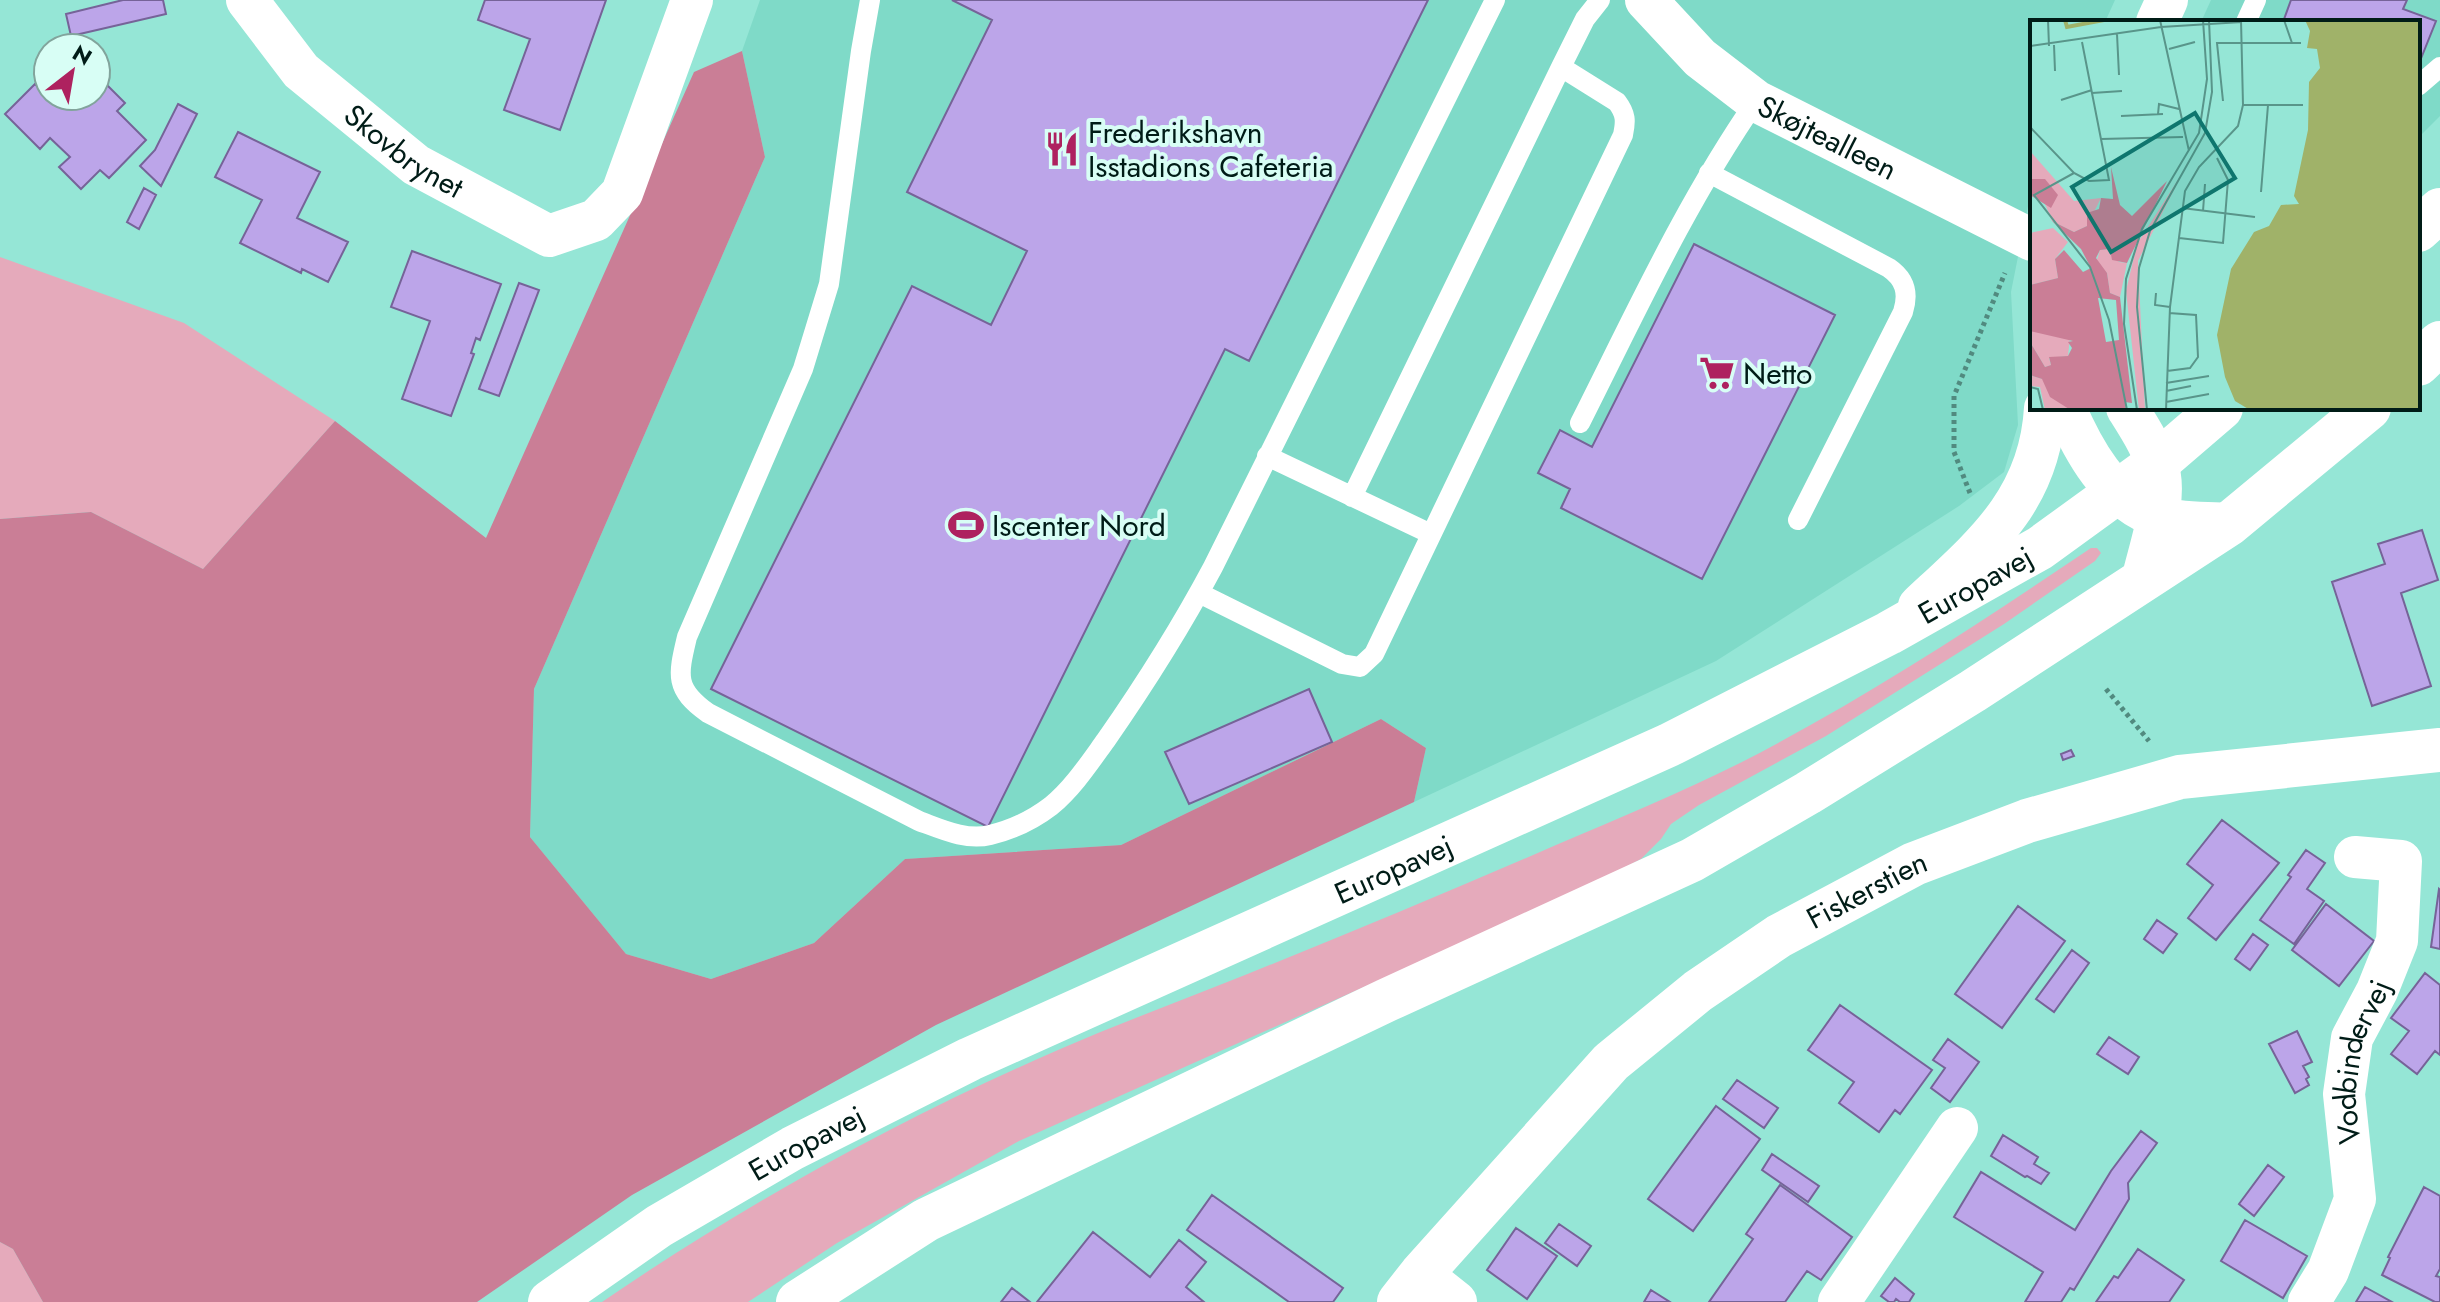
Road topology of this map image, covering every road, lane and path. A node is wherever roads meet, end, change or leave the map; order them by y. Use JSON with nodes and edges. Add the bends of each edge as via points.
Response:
{"nodes":[{"id":1,"x":247,"y":0,"type":"edge"},
{"id":2,"x":692,"y":0,"type":"edge"},
{"id":3,"x":870,"y":0,"type":"edge"},
{"id":4,"x":1495,"y":0,"type":"edge"},
{"id":5,"x":1600,"y":0,"type":"edge"},
{"id":6,"x":1646,"y":0,"type":"edge"},
{"id":7,"x":2256,"y":0,"type":"edge"},
{"id":8,"x":2247,"y":20,"type":"edge"},
{"id":9,"x":1561,"y":67,"type":"junction"},
{"id":10,"x":2440,"y":67,"type":"edge"},
{"id":11,"x":2420,"y":84,"type":"edge"},
{"id":12,"x":1756,"y":101,"type":"junction"},
{"id":13,"x":1709,"y":173,"type":"junction"},
{"id":14,"x":2440,"y":210,"type":"edge"},
{"id":15,"x":2420,"y":228,"type":"edge"},
{"id":16,"x":2027,"y":237,"type":"edge"},
{"id":17,"x":2440,"y":343,"type":"edge"},
{"id":18,"x":2420,"y":362,"type":"edge"},
{"id":19,"x":2045,"y":410,"type":"edge"},
{"id":20,"x":2066,"y":410,"type":"edge"},
{"id":21,"x":2128,"y":410,"type":"edge"},
{"id":22,"x":2219,"y":410,"type":"edge"},
{"id":23,"x":2367,"y":410,"type":"edge"},
{"id":24,"x":1580,"y":423,"type":"dead end"},
{"id":25,"x":1267,"y":456,"type":"junction"},
{"id":26,"x":2157,"y":463,"type":"junction"},
{"id":27,"x":2117,"y":492,"type":"junction"},
{"id":28,"x":1352,"y":497,"type":"junction"},
{"id":29,"x":1972,"y":497,"type":"dead end"},
{"id":30,"x":2157,"y":517,"type":"junction"},
{"id":31,"x":1798,"y":520,"type":"dead end"},
{"id":32,"x":2229,"y":524,"type":"junction"},
{"id":33,"x":1431,"y":534,"type":"junction"},
{"id":34,"x":2142,"y":581,"type":"junction"},
{"id":35,"x":1199,"y":593,"type":"junction"},
{"id":36,"x":1889,"y":633,"type":"junction"},
{"id":37,"x":2106,"y":689,"type":"dead end"},
{"id":38,"x":2440,"y":750,"type":"edge"},
{"id":39,"x":2180,"y":777,"type":"junction"},
{"id":40,"x":2355,"y":857,"type":"dead end"},
{"id":41,"x":1957,"y":1128,"type":"dead end"},
{"id":42,"x":1410,"y":1288,"type":"edge"},
{"id":43,"x":550,"y":1302,"type":"edge"},
{"id":44,"x":798,"y":1302,"type":"edge"},
{"id":45,"x":1456,"y":1302,"type":"edge"},
{"id":46,"x":1839,"y":1302,"type":"edge"},
{"id":47,"x":2309,"y":1302,"type":"edge"}],
"edges":[{"from":1,"to":2,"type":"street","name":"Skovbrynet","via":[[301,71],[416,165],[549,236],[596,220],[622,193]]},
{"from":3,"to":35,"type":"lane","via":[[829,284],[803,369],[687,637],[681,681],[689,699],[919,821],[955,834],[987,836],[1052,805],[1084,771]]},
{"from":4,"to":25,"type":"lane"},
{"from":5,"to":9,"type":"lane"},
{"from":6,"to":12,"type":"street","name":"Skøjtealleen","via":[[1700,58]]},
{"from":7,"to":8,"type":"lane"},
{"from":9,"to":28,"type":"lane"},
{"from":9,"to":33,"type":"lane","via":[[1617,102],[1624,110],[1623,135]]},
{"from":10,"to":11,"type":"lane"},
{"from":12,"to":13,"type":"lane"},
{"from":12,"to":16,"type":"street","name":"Skøjtealleen"},
{"from":13,"to":24,"type":"lane"},
{"from":13,"to":31,"type":"lane","via":[[1889,268],[1906,292],[1903,312]]},
{"from":14,"to":15,"type":"main road"},
{"from":16,"to":29,"type":"path","via":[[1954,396],[1954,452]]},
{"from":17,"to":18,"type":"main road"},
{"from":19,"to":36,"type":"street","via":[[2034,468],[2007,518]]},
{"from":20,"to":27,"type":"street","via":[[2088,455]]},
{"from":21,"to":26,"type":"street"},
{"from":22,"to":26,"type":"main road","name":"Europavej"},
{"from":23,"to":32,"type":"main road"},
{"from":25,"to":28,"type":"lane"},
{"from":25,"to":35,"type":"lane"},
{"from":26,"to":27,"type":"main road","name":"Europavej"},
{"from":26,"to":30,"type":"street"},
{"from":27,"to":30,"type":"street"},
{"from":27,"to":36,"type":"main road","name":"Europavej","via":[[2040,548]]},
{"from":28,"to":33,"type":"lane"},
{"from":30,"to":32,"type":"street"},
{"from":30,"to":34,"type":"street"},
{"from":32,"to":34,"type":"main road"},
{"from":33,"to":35,"type":"lane","via":[[1374,654],[1360,667],[1342,664]]},
{"from":34,"to":44,"type":"main road","via":[[1692,860],[926,1220]]},
{"from":36,"to":43,"type":"main road","name":"Europavej","via":[[1669,745],[970,1059],[793,1148],[659,1226]]},
{"from":37,"to":39,"type":"path"},
{"from":38,"to":39,"type":"main road","name":"Fiskerstien"},
{"from":39,"to":42,"type":"main road","name":"Fiskerstien","via":[[2027,821],[1914,864],[1779,936],[1698,991],[1611,1062]]},
{"from":40,"to":47,"type":"street","name":"Vodbindervej","via":[[2401,861],[2397,941],[2352,1038],[2344,1094],[2355,1199],[2328,1271]]},
{"from":41,"to":46,"type":"street"},
{"from":42,"to":45,"type":"street"}]}
